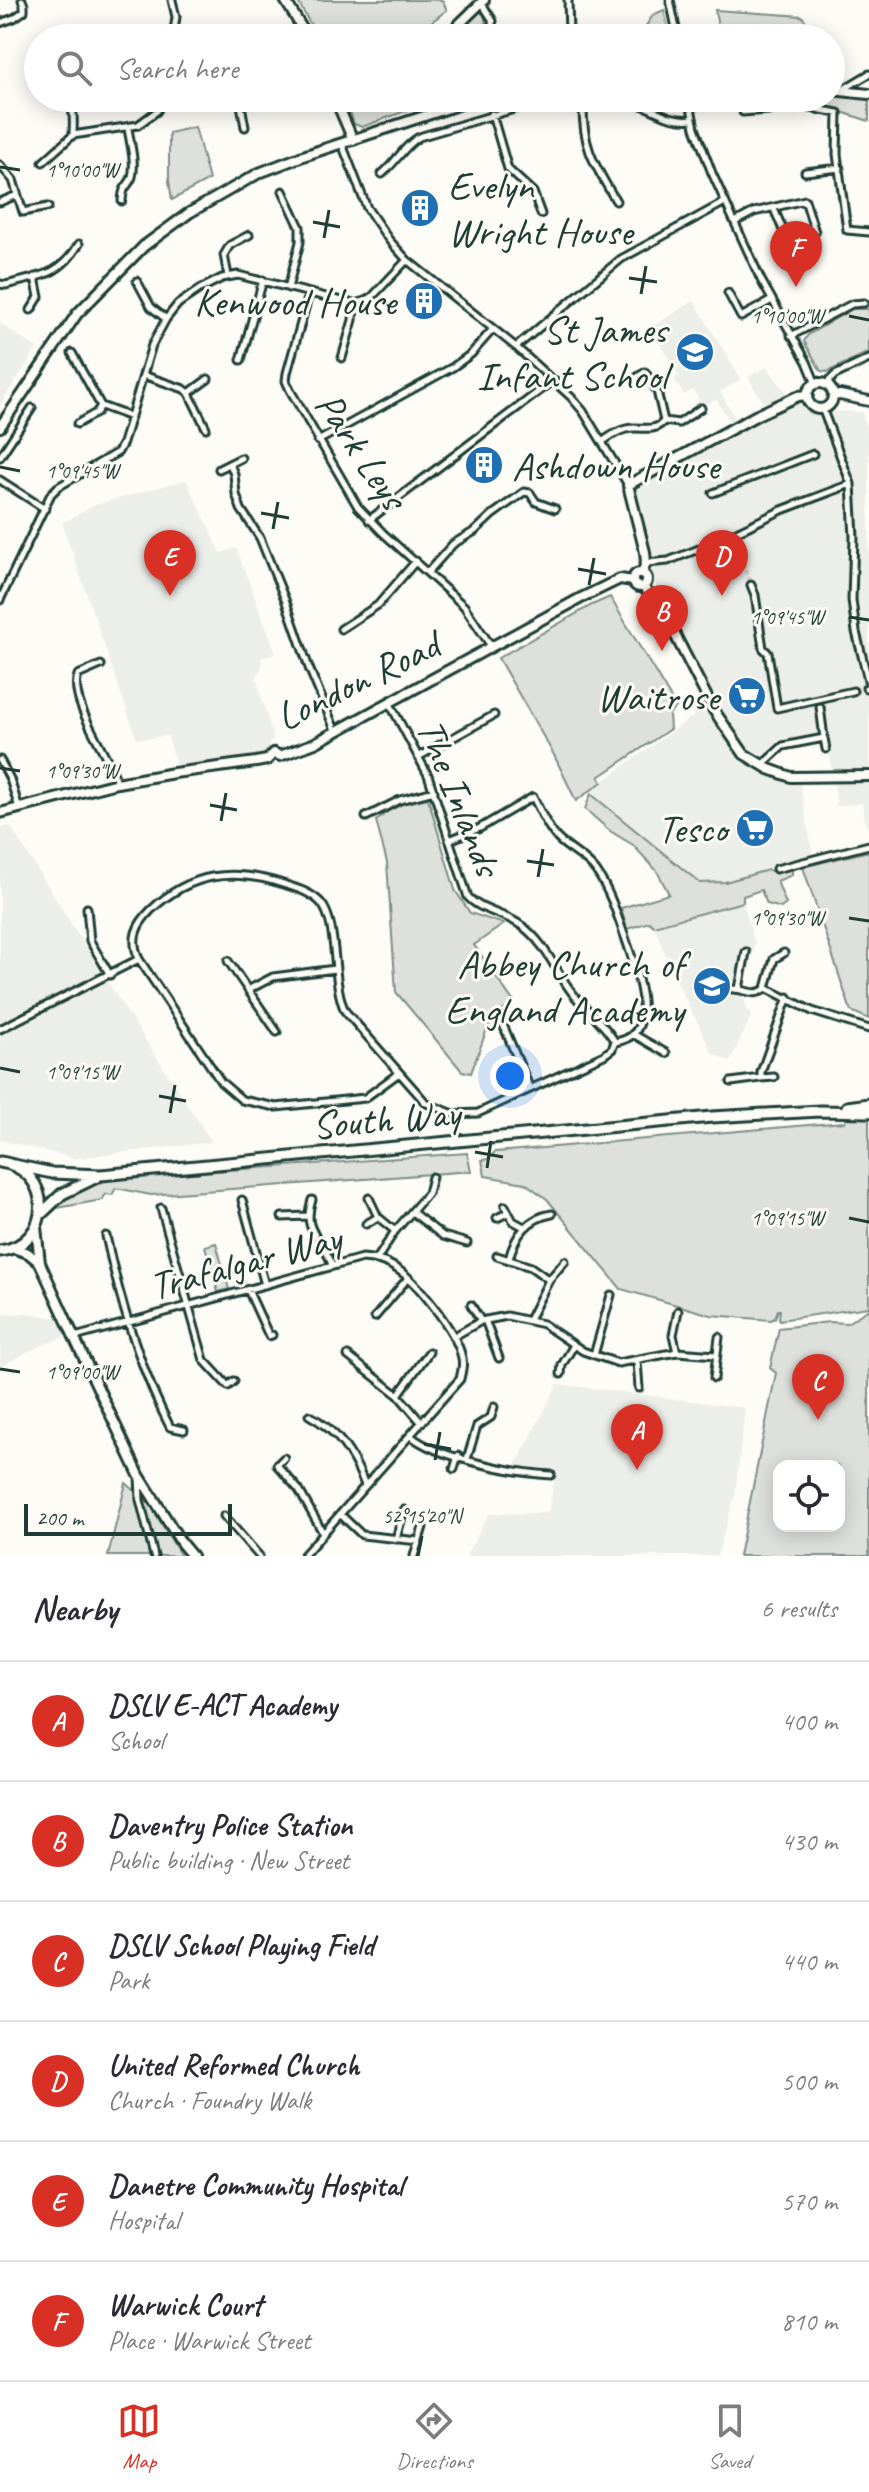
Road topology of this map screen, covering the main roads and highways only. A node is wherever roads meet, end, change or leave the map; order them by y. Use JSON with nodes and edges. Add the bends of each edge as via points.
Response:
{"nodes":[{"id":1,"x":285,"y":0,"type":"edge"},
{"id":2,"x":482,"y":1,"type":"edge"},
{"id":3,"x":300,"y":24,"type":"edge"},
{"id":4,"x":459,"y":24,"type":"edge"},
{"id":5,"x":845,"y":91,"type":"edge"},
{"id":6,"x":869,"y":94,"type":"edge"},
{"id":7,"x":341,"y":112,"type":"edge"},
{"id":8,"x":437,"y":112,"type":"edge"},
{"id":9,"x":353,"y":140,"type":"junction"},
{"id":10,"x":808,"y":395,"type":"junction"},
{"id":11,"x":833,"y":396,"type":"junction"},
{"id":12,"x":869,"y":401,"type":"edge"},
{"id":13,"x":0,"y":427,"type":"edge"},
{"id":14,"x":642,"y":573,"type":"junction"},
{"id":15,"x":633,"y":581,"type":"junction"},
{"id":16,"x":643,"y":586,"type":"junction"},
{"id":17,"x":869,"y":776,"type":"edge"},
{"id":18,"x":0,"y":813,"type":"edge"},
{"id":19,"x":869,"y":1104,"type":"edge"},
{"id":20,"x":820,"y":1111,"type":"junction"},
{"id":21,"x":869,"y":1112,"type":"edge"},
{"id":22,"x":0,"y":1162,"type":"edge"},
{"id":23,"x":14,"y":1165,"type":"junction"},
{"id":24,"x":101,"y":1175,"type":"junction"},
{"id":25,"x":41,"y":1214,"type":"junction"},
{"id":26,"x":36,"y":1227,"type":"junction"},
{"id":27,"x":5,"y":1251,"type":"edge"},
{"id":28,"x":40,"y":1263,"type":"junction"},
{"id":29,"x":192,"y":1556,"type":"edge"}],
"edges":[{"from":1,"to":3,"type":"main road"},
{"from":2,"to":4,"type":"main road"},
{"from":5,"to":6,"type":"main road"},
{"from":7,"to":9,"type":"main road"},
{"from":8,"to":9,"type":"main road"},
{"from":9,"to":13,"type":"main road","via":[[259,173],[144,246],[77,314]]},
{"from":10,"to":11,"type":"main road","via":[[811,387],[826,384]]},
{"from":10,"to":11,"type":"main road","via":[[812,406],[822,408]]},
{"from":10,"to":14,"type":"main road","via":[[759,414],[628,485],[645,552]]},
{"from":11,"to":12,"type":"main road"},
{"from":14,"to":15,"type":"main road"},
{"from":14,"to":16,"type":"main road","via":[[647,579]]},
{"from":15,"to":16,"type":"main road"},
{"from":15,"to":18,"type":"main road","name":"London Road","via":[[620,579],[315,743],[280,756],[117,783]]},
{"from":16,"to":17,"type":"main road","via":[[744,754],[791,777]]},
{"from":19,"to":20,"type":"main road"},
{"from":20,"to":21,"type":"main road"},
{"from":20,"to":24,"type":"main road","name":"South Way"},
{"from":22,"to":23,"type":"main road","name":"South Way"},
{"from":23,"to":24,"type":"main road","name":"South Way"},
{"from":23,"to":25,"type":"main road","via":[[32,1180]]},
{"from":24,"to":25,"type":"main road","name":"South Way","via":[[62,1194]]},
{"from":25,"to":26,"type":"main road"},
{"from":26,"to":27,"type":"main road","via":[[27,1240]]},
{"from":26,"to":28,"type":"main road"},
{"from":27,"to":28,"type":"main road","via":[[28,1253]]},
{"from":28,"to":29,"type":"main road","via":[[139,1475]]}]}
